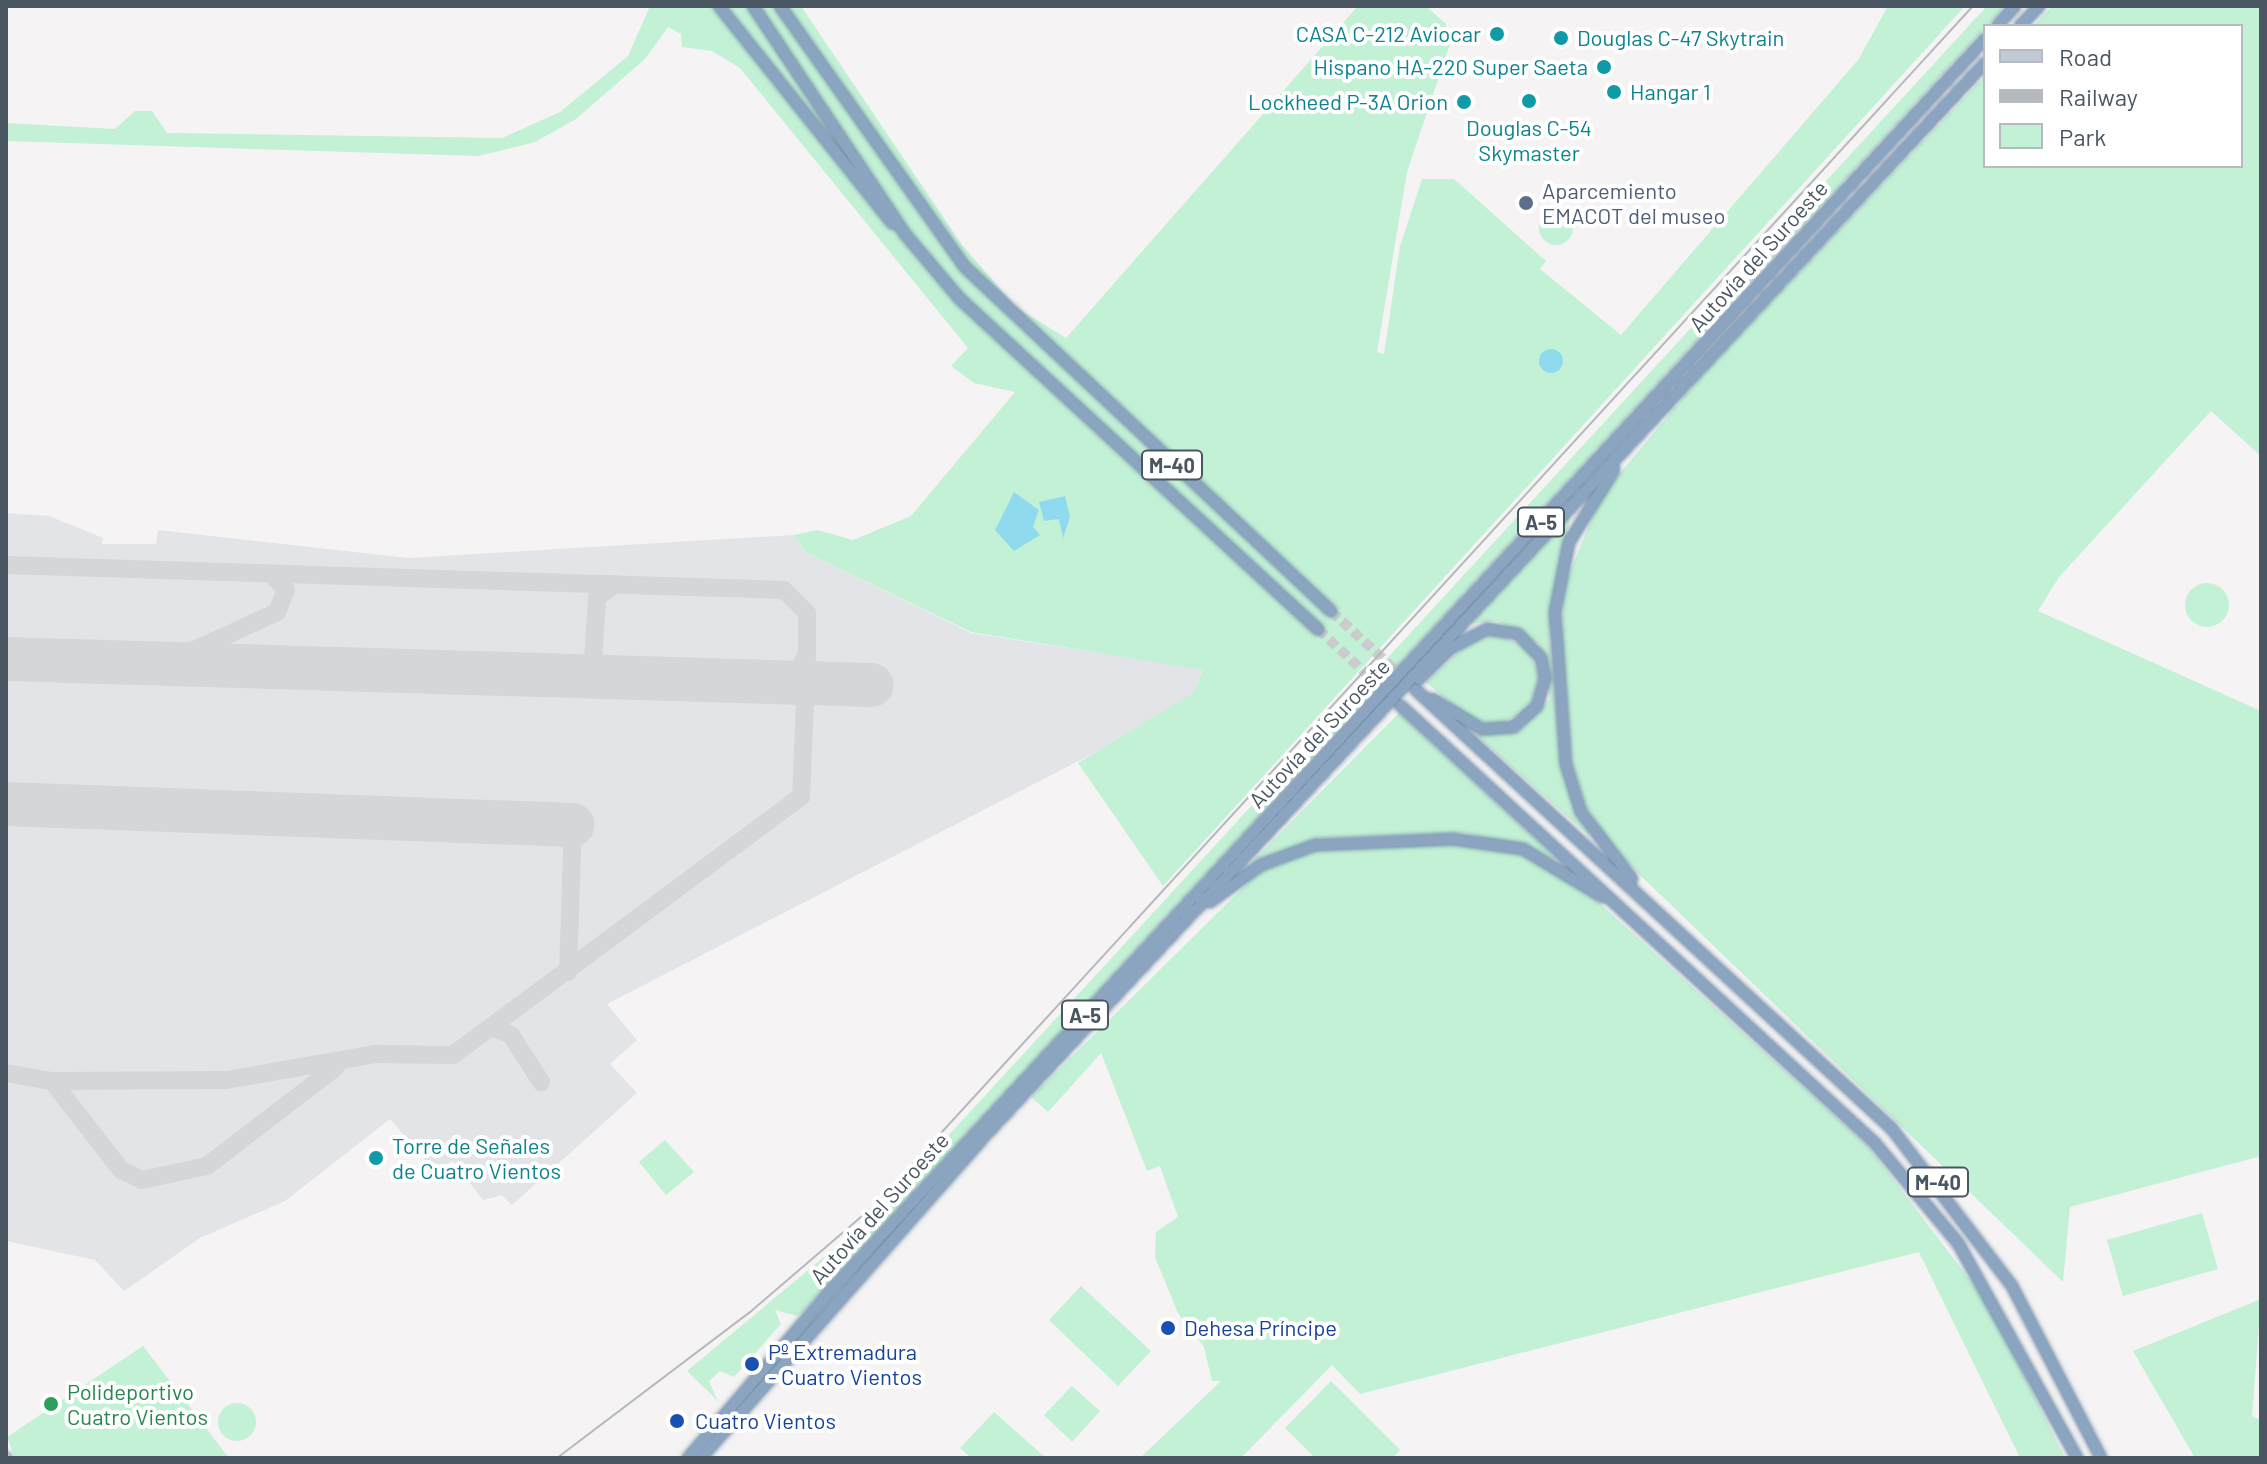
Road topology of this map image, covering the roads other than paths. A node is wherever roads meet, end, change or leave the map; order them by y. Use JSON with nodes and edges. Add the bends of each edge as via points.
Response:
{"nodes":[{"id":1,"x":719,"y":6,"type":"edge"},
{"id":2,"x":753,"y":6,"type":"edge"},
{"id":3,"x":780,"y":6,"type":"edge"},
{"id":4,"x":788,"y":6,"type":"edge"},
{"id":5,"x":2015,"y":6,"type":"edge"},
{"id":6,"x":2039,"y":6,"type":"edge"},
{"id":7,"x":1999,"y":24,"type":"edge"},
{"id":8,"x":2022,"y":24,"type":"edge"},
{"id":9,"x":1983,"y":41,"type":"edge"},
{"id":10,"x":815,"y":59,"type":"junction"},
{"id":11,"x":1983,"y":65,"type":"edge"},
{"id":12,"x":905,"y":234,"type":"junction"},
{"id":13,"x":1657,"y":415,"type":"junction"},
{"id":14,"x":1331,"y":611,"type":"tunnel mouth"},
{"id":15,"x":1318,"y":629,"type":"tunnel mouth"},
{"id":16,"x":1401,"y":706,"type":"tunnel mouth"},
{"id":17,"x":1317,"y":782,"type":"junction"},
{"id":18,"x":1610,"y":900,"type":"junction"},
{"id":19,"x":1202,"y":907,"type":"junction"},
{"id":20,"x":1691,"y":941,"type":"junction"},
{"id":21,"x":731,"y":1425,"type":"junction"},
{"id":22,"x":688,"y":1458,"type":"edge"},
{"id":23,"x":701,"y":1458,"type":"edge"},
{"id":24,"x":709,"y":1458,"type":"edge"},
{"id":25,"x":2077,"y":1458,"type":"edge"},
{"id":26,"x":2101,"y":1458,"type":"edge"}],
"edges":[{"from":1,"to":12,"type":"highway"},
{"from":2,"to":12,"type":"highway","number":"M-40"},
{"from":3,"to":10,"type":"highway","number":"M-40"},
{"from":4,"to":10,"type":"highway"},
{"from":5,"to":7,"type":"highway"},
{"from":6,"to":8,"type":"highway"},
{"from":9,"to":22,"type":"highway","name":"Autovía del Suroeste","number":"A-5","via":[[911,1202]]},
{"from":10,"to":14,"type":"highway","number":"M-40","via":[[908,197],[974,277]]},
{"from":11,"to":13,"type":"highway","name":"Autovía del Suroeste","number":"A-5"},
{"from":12,"to":15,"type":"highway","number":"M-40","via":[[1002,339]]},
{"from":13,"to":17,"type":"highway","name":"Autovía del Suroeste","number":"A-5"},
{"from":13,"to":20,"type":"highway","via":[[1598,489],[1569,542],[1556,588],[1560,696],[1566,764],[1581,812],[1602,847]]},
{"from":16,"to":18,"type":"highway","number":"M-40"},
{"from":17,"to":19,"type":"highway","name":"Autovía del Suroeste","number":"A-5"},
{"from":17,"to":20,"type":"highway","number":"M-40","via":[[1442,656],[1476,632],[1518,634],[1544,668],[1537,706],[1503,730],[1461,720],[1416,690]]},
{"from":18,"to":19,"type":"highway","via":[[1523,849],[1437,839],[1315,845],[1261,865]]},
{"from":18,"to":25,"type":"highway","number":"M-40","via":[[1864,1132],[1923,1197],[1992,1297]]},
{"from":19,"to":21,"type":"highway","name":"Autovía del Suroeste","number":"A-5","via":[[981,1140]]},
{"from":20,"to":26,"type":"highway","number":"M-40","via":[[1892,1129],[1941,1185],[2012,1286]]},
{"from":21,"to":23,"type":"highway","name":"Autovía del Suroeste","number":"A-5"},
{"from":21,"to":24,"type":"highway"}]}
